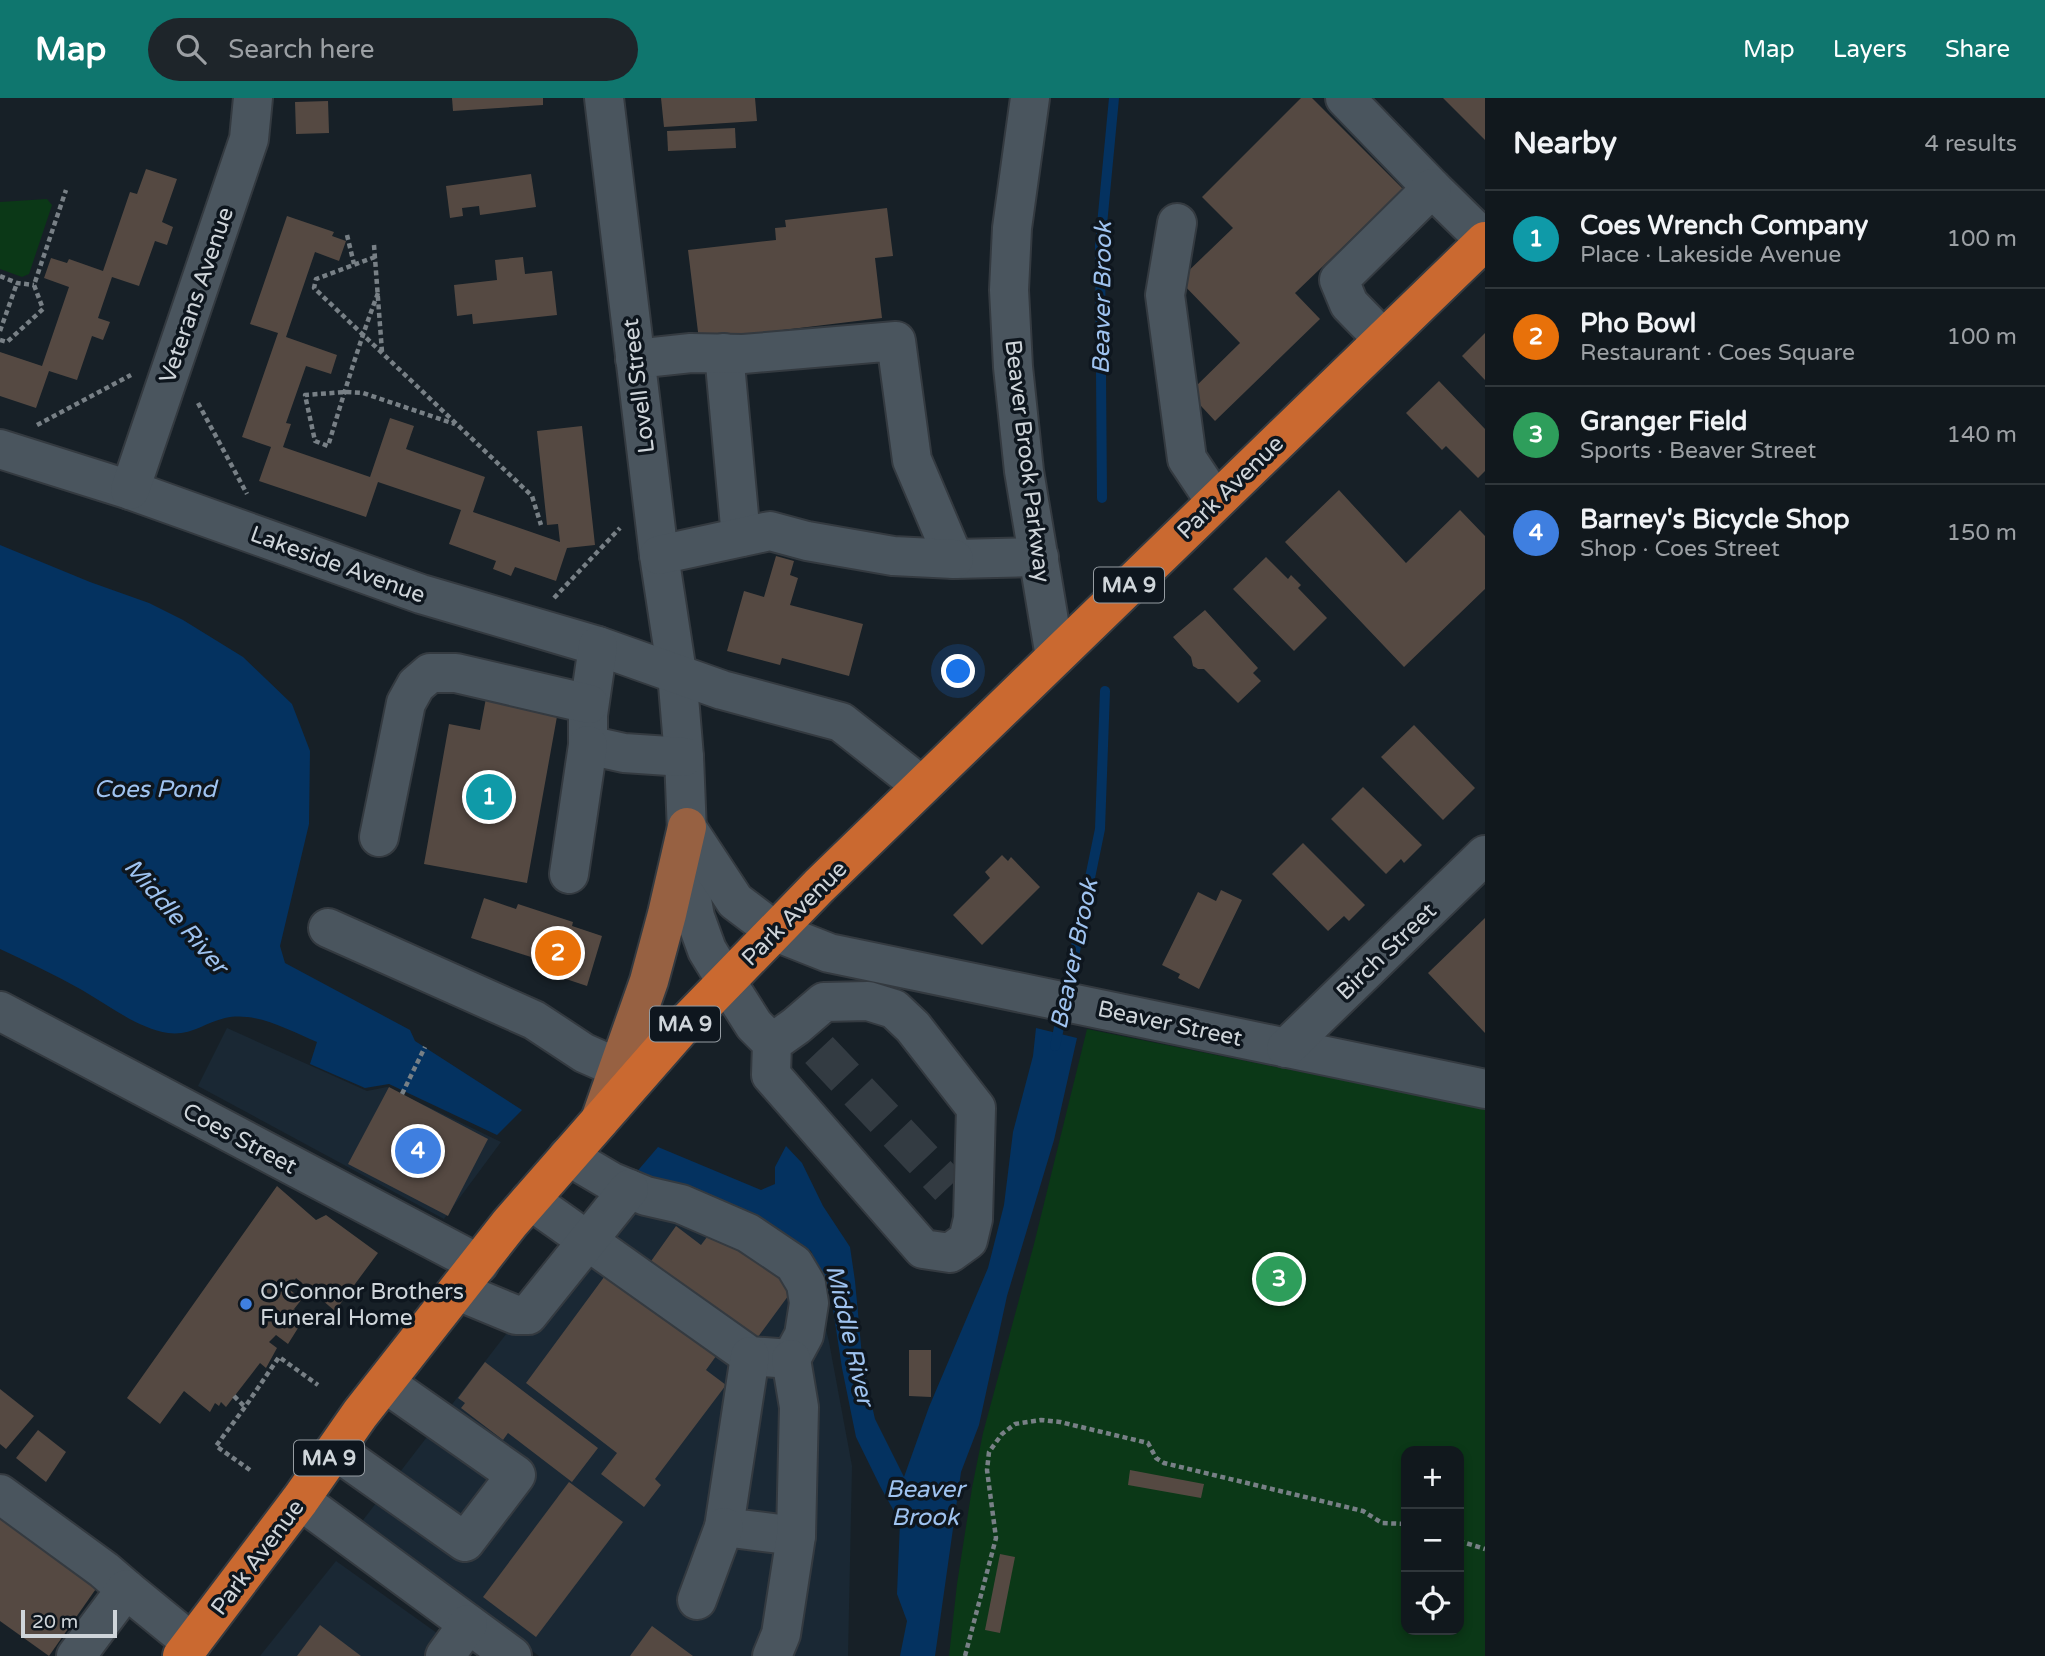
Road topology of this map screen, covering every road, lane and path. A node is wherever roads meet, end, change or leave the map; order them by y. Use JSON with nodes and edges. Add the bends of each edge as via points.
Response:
{"nodes":[{"id":1,"x":253,"y":98,"type":"edge"},
{"id":2,"x":604,"y":98,"type":"edge"},
{"id":3,"x":1030,"y":98,"type":"edge"},
{"id":4,"x":1345,"y":98,"type":"edge"},
{"id":5,"x":1432,"y":188,"type":"junction"},
{"id":6,"x":66,"y":190,"type":"dead end"},
{"id":7,"x":1177,"y":223,"type":"dead end"},
{"id":8,"x":347,"y":235,"type":"dead end"},
{"id":9,"x":1485,"y":240,"type":"edge"},
{"id":10,"x":374,"y":245,"type":"dead end"},
{"id":11,"x":375,"y":257,"type":"junction"},
{"id":12,"x":354,"y":264,"type":"junction"},
{"id":13,"x":0,"y":276,"type":"edge"},
{"id":14,"x":17,"y":282,"type":"junction"},
{"id":15,"x":34,"y":285,"type":"junction"},
{"id":16,"x":378,"y":293,"type":"junction"},
{"id":17,"x":0,"y":331,"type":"edge"},
{"id":18,"x":363,"y":334,"type":"junction"},
{"id":19,"x":1383,"y":339,"type":"junction"},
{"id":20,"x":0,"y":340,"type":"edge"},
{"id":21,"x":382,"y":353,"type":"junction"},
{"id":22,"x":723,"y":354,"type":"junction"},
{"id":23,"x":635,"y":359,"type":"junction"},
{"id":24,"x":139,"y":371,"type":"dead end"},
{"id":25,"x":345,"y":392,"type":"junction"},
{"id":26,"x":192,"y":393,"type":"dead end"},
{"id":27,"x":457,"y":425,"type":"junction"},
{"id":28,"x":34,"y":427,"type":"dead end"},
{"id":29,"x":0,"y":449,"type":"edge"},
{"id":30,"x":130,"y":490,"type":"junction"},
{"id":31,"x":249,"y":499,"type":"dead end"},
{"id":32,"x":1216,"y":501,"type":"junction"},
{"id":33,"x":626,"y":522,"type":"dead end"},
{"id":34,"x":541,"y":524,"type":"dead end"},
{"id":35,"x":740,"y":537,"type":"junction"},
{"id":36,"x":659,"y":555,"type":"junction"},
{"id":37,"x":1039,"y":557,"type":"junction"},
{"id":38,"x":954,"y":559,"type":"junction"},
{"id":39,"x":553,"y":599,"type":"dead end"},
{"id":40,"x":598,"y":646,"type":"junction"},
{"id":41,"x":1055,"y":657,"type":"junction"},
{"id":42,"x":677,"y":673,"type":"junction"},
{"id":43,"x":589,"y":704,"type":"junction"},
{"id":44,"x":588,"y":745,"type":"junction"},
{"id":45,"x":684,"y":757,"type":"junction"},
{"id":46,"x":922,"y":786,"type":"junction"},
{"id":47,"x":687,"y":827,"type":"junction"},
{"id":48,"x":379,"y":837,"type":"dead end"},
{"id":49,"x":1485,"y":855,"type":"edge"},
{"id":50,"x":569,"y":874,"type":"dead end"},
{"id":51,"x":328,"y":928,"type":"dead end"},
{"id":52,"x":776,"y":932,"type":"junction"},
{"id":53,"x":923,"y":972,"type":"junction"},
{"id":54,"x":726,"y":981,"type":"junction"},
{"id":55,"x":0,"y":1011,"type":"edge"},
{"id":56,"x":914,"y":1027,"type":"junction"},
{"id":57,"x":796,"y":1040,"type":"junction"},
{"id":58,"x":425,"y":1047,"type":"dead end"},
{"id":59,"x":1286,"y":1048,"type":"junction"},
{"id":60,"x":618,"y":1068,"type":"junction"},
{"id":61,"x":1485,"y":1089,"type":"edge"},
{"id":62,"x":401,"y":1094,"type":"dead end"},
{"id":63,"x":600,"y":1120,"type":"junction"},
{"id":64,"x":568,"y":1156,"type":"junction"},
{"id":65,"x":949,"y":1187,"type":"tunnel mouth"},
{"id":66,"x":629,"y":1189,"type":"junction"},
{"id":67,"x":530,"y":1200,"type":"junction"},
{"id":68,"x":973,"y":1219,"type":"junction"},
{"id":69,"x":588,"y":1242,"type":"junction"},
{"id":70,"x":469,"y":1277,"type":"junction"},
{"id":71,"x":750,"y":1356,"type":"junction"},
{"id":72,"x":791,"y":1359,"type":"junction"},
{"id":73,"x":385,"y":1383,"type":"junction"},
{"id":74,"x":318,"y":1385,"type":"dead end"},
{"id":75,"x":234,"y":1396,"type":"dead end"},
{"id":76,"x":245,"y":1407,"type":"junction"},
{"id":77,"x":335,"y":1450,"type":"junction"},
{"id":78,"x":250,"y":1470,"type":"dead end"},
{"id":79,"x":0,"y":1494,"type":"edge"},
{"id":80,"x":300,"y":1500,"type":"junction"},
{"id":81,"x":1401,"y":1524,"type":"edge"},
{"id":82,"x":724,"y":1527,"type":"junction"},
{"id":83,"x":796,"y":1536,"type":"junction"},
{"id":84,"x":1464,"y":1543,"type":"edge"},
{"id":85,"x":1485,"y":1549,"type":"edge"},
{"id":86,"x":126,"y":1589,"type":"junction"},
{"id":87,"x":697,"y":1600,"type":"dead end"},
{"id":88,"x":468,"y":1624,"type":"junction"},
{"id":89,"x":187,"y":1650,"type":"edge"},
{"id":90,"x":76,"y":1656,"type":"edge"},
{"id":91,"x":445,"y":1656,"type":"edge"},
{"id":92,"x":512,"y":1656,"type":"edge"},
{"id":93,"x":772,"y":1656,"type":"edge"},
{"id":94,"x":965,"y":1656,"type":"edge"}],
"edges":[{"from":1,"to":30,"type":"street","name":"Veterans Avenue","via":[[249,139]]},
{"from":2,"to":23,"type":"street","name":"Lovell Street"},
{"from":3,"to":37,"type":"street","name":"Beaver Brook Parkway","via":[[1012,228],[1009,290],[1024,471]]},
{"from":4,"to":5,"type":"street"},
{"from":5,"to":9,"type":"street"},
{"from":5,"to":19,"type":"street","via":[[1339,280],[1349,304]]},
{"from":6,"to":15,"type":"path"},
{"from":7,"to":32,"type":"street","via":[[1165,295],[1187,459]]},
{"from":8,"to":12,"type":"path"},
{"from":9,"to":19,"type":"highway","name":"Park Avenue","number":"MA 9"},
{"from":10,"to":11,"type":"path"},
{"from":11,"to":12,"type":"path"},
{"from":11,"to":16,"type":"path"},
{"from":12,"to":18,"type":"path","via":[[316,279],[314,288]]},
{"from":13,"to":14,"type":"path"},
{"from":14,"to":15,"type":"path"},
{"from":14,"to":17,"type":"path"},
{"from":15,"to":20,"type":"path","via":[[43,310],[7,342]]},
{"from":16,"to":18,"type":"path"},
{"from":16,"to":21,"type":"path"},
{"from":18,"to":21,"type":"path"},
{"from":18,"to":25,"type":"path"},
{"from":19,"to":32,"type":"highway","name":"Park Avenue","number":"MA 9"},
{"from":21,"to":27,"type":"path"},
{"from":22,"to":23,"type":"street"},
{"from":22,"to":35,"type":"street"},
{"from":22,"to":38,"type":"street","via":[[896,341],[912,460]]},
{"from":23,"to":36,"type":"street","name":"Lovell Street"},
{"from":24,"to":28,"type":"path"},
{"from":25,"to":25,"type":"path","via":[[328,446],[315,441],[305,395]]},
{"from":25,"to":27,"type":"path","via":[[363,393]]},
{"from":26,"to":31,"type":"path"},
{"from":27,"to":34,"type":"path","via":[[531,496]]},
{"from":29,"to":30,"type":"street","name":"Lakeside Avenue"},
{"from":30,"to":40,"type":"street","name":"Lakeside Avenue","via":[[421,594]]},
{"from":32,"to":41,"type":"highway","name":"Park Avenue","number":"MA 9"},
{"from":33,"to":39,"type":"path"},
{"from":35,"to":36,"type":"street"},
{"from":35,"to":38,"type":"street","via":[[770,531],[893,556]]},
{"from":36,"to":42,"type":"street","name":"Lovell Street"},
{"from":37,"to":38,"type":"street"},
{"from":37,"to":41,"type":"street","name":"Beaver Brook Parkway"},
{"from":40,"to":42,"type":"street","name":"Lakeside Avenue"},
{"from":40,"to":43,"type":"street"},
{"from":41,"to":46,"type":"highway","name":"Park Avenue","number":"MA 9"},
{"from":42,"to":45,"type":"street","name":"Lovell Street"},
{"from":42,"to":46,"type":"street","name":"Lakeside Avenue","via":[[841,722]]},
{"from":43,"to":44,"type":"street"},
{"from":43,"to":48,"type":"street","via":[[456,673],[430,673],[406,703]]},
{"from":44,"to":45,"type":"street"},
{"from":44,"to":50,"type":"street"},
{"from":45,"to":47,"type":"street","name":"Lovell Street"},
{"from":46,"to":52,"type":"highway","name":"Park Avenue","number":"MA 9"},
{"from":47,"to":52,"type":"street","name":"Beaver Street","via":[[735,901]]},
{"from":47,"to":54,"type":"street","name":"Lovell Street","via":[[695,917],[707,950]]},
{"from":47,"to":60,"type":"main road","via":[[649,981]]},
{"from":49,"to":59,"type":"street","name":"Birch Street"},
{"from":51,"to":60,"type":"street","via":[[534,1020],[584,1053]]},
{"from":52,"to":53,"type":"street","name":"Beaver Street","via":[[829,953]]},
{"from":52,"to":54,"type":"highway","name":"Park Avenue","number":"MA 9"},
{"from":53,"to":56,"type":"street"},
{"from":53,"to":59,"type":"street","name":"Beaver Street"},
{"from":54,"to":57,"type":"street","name":"Lovell Street","via":[[754,1026]]},
{"from":54,"to":63,"type":"highway","name":"Park Avenue","number":"MA 9"},
{"from":55,"to":70,"type":"street","name":"Coes Street"},
{"from":56,"to":57,"type":"street","via":[[894,1009],[868,1001],[824,1002]]},
{"from":56,"to":68,"type":"street","via":[[976,1108]]},
{"from":57,"to":68,"type":"street","via":[[771,1075],[923,1249],[950,1253],[968,1240]]},
{"from":58,"to":62,"type":"path"},
{"from":59,"to":61,"type":"street","name":"Beaver Street"},
{"from":60,"to":63,"type":"main road"},
{"from":63,"to":64,"type":"highway","name":"Park Avenue","number":"MA 9"},
{"from":64,"to":66,"type":"street"},
{"from":64,"to":67,"type":"highway","name":"Park Avenue","number":"MA 9"},
{"from":65,"to":68,"type":"street"},
{"from":66,"to":69,"type":"street"},
{"from":66,"to":72,"type":"street","via":[[681,1204],[748,1233],[794,1264],[806,1284],[809,1303],[804,1335]]},
{"from":67,"to":69,"type":"street"},
{"from":67,"to":70,"type":"highway","name":"Park Avenue","number":"MA 9"},
{"from":69,"to":70,"type":"street","name":"Coes Street","via":[[528,1315],[516,1315]]},
{"from":69,"to":71,"type":"street"},
{"from":70,"to":73,"type":"highway","name":"Park Avenue","number":"MA 9"},
{"from":71,"to":72,"type":"street"},
{"from":71,"to":82,"type":"street"},
{"from":72,"to":83,"type":"street","via":[[799,1407]]},
{"from":73,"to":77,"type":"highway","name":"Park Avenue","number":"MA 9"},
{"from":73,"to":77,"type":"street","via":[[516,1475],[465,1542]]},
{"from":74,"to":76,"type":"path","via":[[279,1357]]},
{"from":75,"to":76,"type":"path"},
{"from":76,"to":78,"type":"path","via":[[216,1446]]},
{"from":77,"to":80,"type":"highway","name":"Park Avenue","number":"MA 9"},
{"from":79,"to":86,"type":"street"},
{"from":80,"to":88,"type":"street"},
{"from":80,"to":89,"type":"highway","name":"Park Avenue","number":"MA 9"},
{"from":81,"to":94,"type":"path","via":[[1164,1463],[1148,1443],[1060,1422],[1015,1424],[989,1452],[996,1538]]},
{"from":82,"to":83,"type":"street"},
{"from":82,"to":87,"type":"street"},
{"from":83,"to":93,"type":"street","via":[[782,1634]]},
{"from":84,"to":85,"type":"path"},
{"from":86,"to":89,"type":"street"},
{"from":86,"to":90,"type":"street"},
{"from":88,"to":91,"type":"street"},
{"from":88,"to":92,"type":"street"}]}
